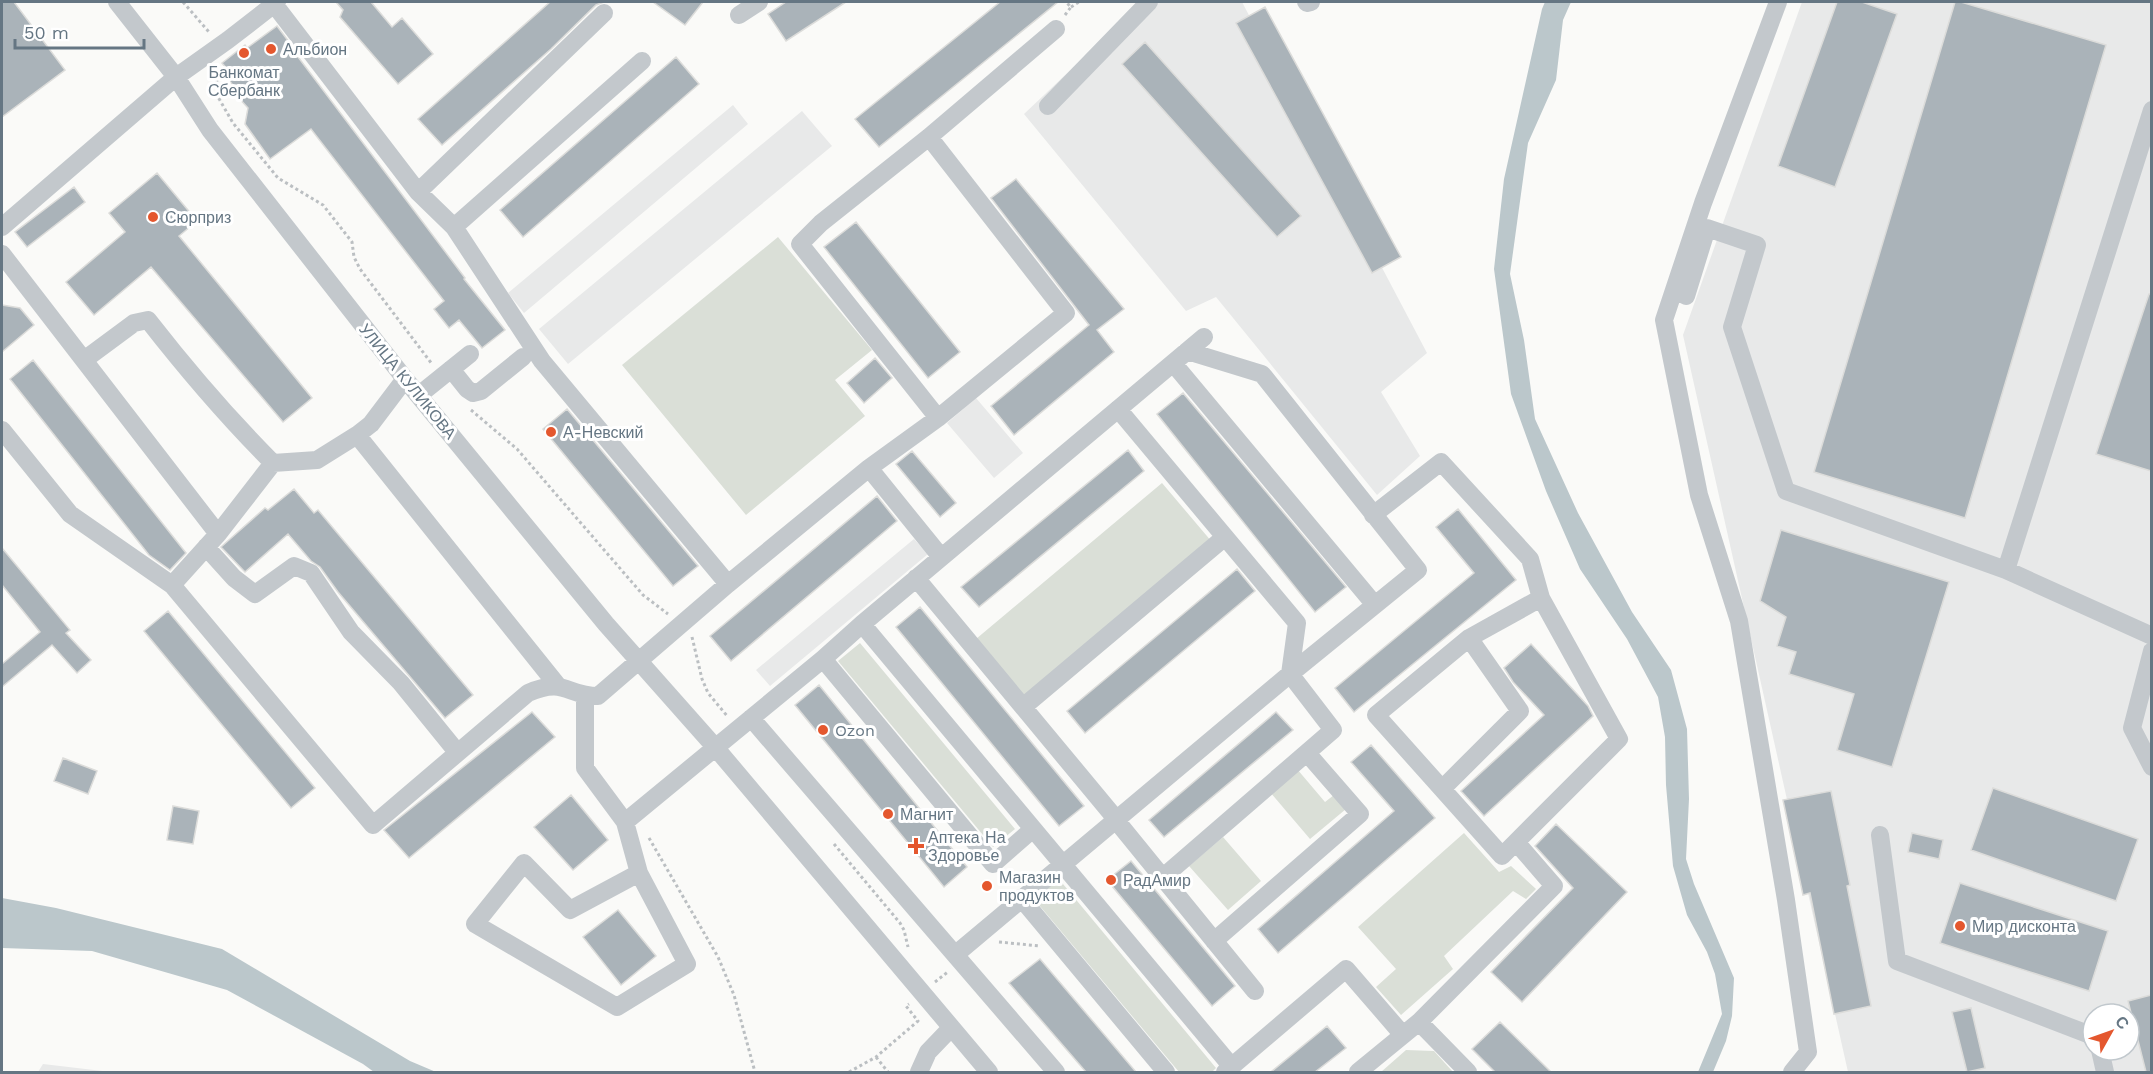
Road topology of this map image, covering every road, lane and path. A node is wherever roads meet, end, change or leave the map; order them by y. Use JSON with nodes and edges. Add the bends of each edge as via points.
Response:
{"nodes":[{"id":1,"x":117,"y":2,"type":"edge"},
{"id":2,"x":183,"y":2,"type":"edge"},
{"id":3,"x":759,"y":2,"type":"edge"},
{"id":4,"x":1079,"y":2,"type":"edge"},
{"id":5,"x":1149,"y":2,"type":"edge"},
{"id":6,"x":1778,"y":2,"type":"edge"},
{"id":7,"x":276,"y":3,"type":"edge"},
{"id":8,"x":1071,"y":7,"type":"dead end"},
{"id":9,"x":604,"y":13,"type":"dead end"},
{"id":10,"x":739,"y":15,"type":"dead end"},
{"id":11,"x":1056,"y":29,"type":"dead end"},
{"id":12,"x":221,"y":45,"type":"junction"},
{"id":13,"x":642,"y":61,"type":"dead end"},
{"id":14,"x":176,"y":77,"type":"junction"},
{"id":15,"x":1048,"y":106,"type":"dead end"},
{"id":16,"x":2151,"y":110,"type":"edge"},
{"id":17,"x":929,"y":137,"type":"junction"},
{"id":18,"x":418,"y":192,"type":"junction"},
{"id":19,"x":2,"y":227,"type":"edge"},
{"id":20,"x":454,"y":227,"type":"junction"},
{"id":21,"x":2,"y":254,"type":"edge"},
{"id":22,"x":1686,"y":296,"type":"dead end"},
{"id":23,"x":1204,"y":337,"type":"dead end"},
{"id":24,"x":470,"y":354,"type":"dead end"},
{"id":25,"x":523,"y":357,"type":"dead end"},
{"id":26,"x":1180,"y":357,"type":"junction"},
{"id":27,"x":84,"y":360,"type":"junction"},
{"id":28,"x":446,"y":373,"type":"junction"},
{"id":29,"x":405,"y":379,"type":"junction"},
{"id":30,"x":419,"y":395,"type":"junction"},
{"id":31,"x":467,"y":406,"type":"dead end"},
{"id":32,"x":1118,"y":409,"type":"junction"},
{"id":33,"x":938,"y":418,"type":"junction"},
{"id":34,"x":2,"y":430,"type":"edge"},
{"id":35,"x":357,"y":435,"type":"junction"},
{"id":36,"x":273,"y":463,"type":"junction"},
{"id":37,"x":869,"y":468,"type":"junction"},
{"id":38,"x":1373,"y":515,"type":"junction"},
{"id":39,"x":1225,"y":537,"type":"junction"},
{"id":40,"x":212,"y":541,"type":"junction"},
{"id":41,"x":941,"y":557,"type":"junction"},
{"id":42,"x":2006,"y":570,"type":"junction"},
{"id":43,"x":916,"y":578,"type":"junction"},
{"id":44,"x":728,"y":584,"type":"junction"},
{"id":45,"x":172,"y":585,"type":"junction"},
{"id":46,"x":1541,"y":598,"type":"junction"},
{"id":47,"x":1375,"y":605,"type":"junction"},
{"id":48,"x":682,"y":624,"type":"junction"},
{"id":49,"x":862,"y":624,"type":"junction"},
{"id":50,"x":2151,"y":636,"type":"edge"},
{"id":51,"x":1469,"y":638,"type":"junction"},
{"id":52,"x":2151,"y":651,"type":"edge"},
{"id":53,"x":823,"y":659,"type":"junction"},
{"id":54,"x":639,"y":660,"type":"junction"},
{"id":55,"x":1290,"y":674,"type":"junction"},
{"id":56,"x":558,"y":686,"type":"junction"},
{"id":57,"x":585,"y":696,"type":"junction"},
{"id":58,"x":1023,"y":707,"type":"junction"},
{"id":59,"x":745,"y":723,"type":"junction"},
{"id":60,"x":715,"y":747,"type":"junction"},
{"id":61,"x":457,"y":752,"type":"junction"},
{"id":62,"x":1306,"y":753,"type":"junction"},
{"id":63,"x":2151,"y":767,"type":"edge"},
{"id":64,"x":1442,"y":789,"type":"junction"},
{"id":65,"x":630,"y":818,"type":"junction"},
{"id":66,"x":1115,"y":819,"type":"junction"},
{"id":67,"x":1033,"y":830,"type":"junction"},
{"id":68,"x":1881,"y":835,"type":"dead end"},
{"id":69,"x":1516,"y":842,"type":"junction"},
{"id":70,"x":834,"y":844,"type":"dead end"},
{"id":71,"x":1062,"y":864,"type":"junction"},
{"id":72,"x":639,"y":873,"type":"junction"},
{"id":73,"x":1162,"y":878,"type":"junction"},
{"id":74,"x":1021,"y":898,"type":"junction"},
{"id":75,"x":973,"y":939,"type":"junction"},
{"id":76,"x":1214,"y":941,"type":"junction"},
{"id":77,"x":1064,"y":949,"type":"junction"},
{"id":78,"x":910,"y":952,"type":"dead end"},
{"id":79,"x":958,"y":957,"type":"junction"},
{"id":80,"x":1255,"y":991,"type":"dead end"},
{"id":81,"x":922,"y":993,"type":"junction"},
{"id":82,"x":1419,"y":1022,"type":"junction"},
{"id":83,"x":951,"y":1028,"type":"junction"},
{"id":84,"x":2081,"y":1031,"type":"edge"},
{"id":85,"x":1403,"y":1035,"type":"junction"},
{"id":86,"x":876,"y":1057,"type":"junction"},
{"id":87,"x":1228,"y":1070,"type":"edge"},
{"id":88,"x":755,"y":1072,"type":"edge"},
{"id":89,"x":849,"y":1072,"type":"edge"},
{"id":90,"x":888,"y":1072,"type":"edge"},
{"id":91,"x":919,"y":1072,"type":"edge"},
{"id":92,"x":989,"y":1072,"type":"edge"},
{"id":93,"x":1056,"y":1072,"type":"edge"},
{"id":94,"x":1166,"y":1072,"type":"edge"},
{"id":95,"x":1358,"y":1072,"type":"edge"},
{"id":96,"x":1468,"y":1072,"type":"edge"},
{"id":97,"x":1792,"y":1072,"type":"edge"}],
"edges":[{"from":1,"to":14,"type":"street","name":"УЛИЦА КУЛИКОВА"},
{"from":2,"to":12,"type":"path"},
{"from":3,"to":10,"type":"street"},
{"from":4,"to":8,"type":"path"},
{"from":5,"to":15,"type":"street"},
{"from":6,"to":97,"type":"street","via":[[1664,320],[1700,495],[1739,621],[1808,1052]]},
{"from":7,"to":12,"type":"street"},
{"from":7,"to":18,"type":"street"},
{"from":9,"to":18,"type":"street"},
{"from":11,"to":17,"type":"street"},
{"from":12,"to":14,"type":"street"},
{"from":12,"to":28,"type":"path","via":[[226,52],[216,73],[218,97],[233,123],[278,178],[323,205],[352,242],[360,269]]},
{"from":13,"to":20,"type":"street"},
{"from":14,"to":19,"type":"street"},
{"from":14,"to":29,"type":"street","name":"УЛИЦА КУЛИКОВА","via":[[210,130]]},
{"from":16,"to":42,"type":"street"},
{"from":17,"to":33,"type":"street","via":[[1066,313]]},
{"from":17,"to":33,"type":"street","via":[[800,244]]},
{"from":18,"to":20,"type":"street"},
{"from":20,"to":44,"type":"street","via":[[542,361]]},
{"from":21,"to":27,"type":"street"},
{"from":22,"to":42,"type":"street","via":[[1707,228],[1757,245],[1732,327],[1786,491]]},
{"from":23,"to":26,"type":"street"},
{"from":24,"to":28,"type":"street"},
{"from":25,"to":28,"type":"street","via":[[481,391],[473,393]]},
{"from":26,"to":32,"type":"street"},
{"from":26,"to":38,"type":"street","via":[[1262,374]]},
{"from":26,"to":47,"type":"street"},
{"from":27,"to":36,"type":"street","via":[[134,323],[148,320]]},
{"from":27,"to":40,"type":"street"},
{"from":28,"to":30,"type":"street"},
{"from":29,"to":30,"type":"street","name":"УЛИЦА КУЛИКОВА"},
{"from":29,"to":35,"type":"street","via":[[371,424]]},
{"from":30,"to":54,"type":"street","name":"УЛИЦА КУЛИКОВА"},
{"from":31,"to":48,"type":"path","via":[[517,449],[643,595]]},
{"from":32,"to":39,"type":"street"},
{"from":32,"to":41,"type":"street"},
{"from":33,"to":37,"type":"street"},
{"from":34,"to":45,"type":"street","via":[[70,514]]},
{"from":35,"to":36,"type":"street","via":[[317,460]]},
{"from":35,"to":56,"type":"street"},
{"from":36,"to":40,"type":"street"},
{"from":37,"to":41,"type":"street"},
{"from":37,"to":44,"type":"street"},
{"from":38,"to":46,"type":"street","via":[[1441,462],[1530,559]]},
{"from":38,"to":47,"type":"street","via":[[1418,570]]},
{"from":39,"to":55,"type":"street","via":[[1297,623]]},
{"from":39,"to":58,"type":"street"},
{"from":40,"to":45,"type":"street"},
{"from":40,"to":61,"type":"street","via":[[234,579],[255,594],[294,566],[311,573],[351,632],[401,683]]},
{"from":41,"to":43,"type":"street"},
{"from":42,"to":50,"type":"street"},
{"from":43,"to":49,"type":"street"},
{"from":43,"to":58,"type":"street"},
{"from":44,"to":48,"type":"street"},
{"from":45,"to":61,"type":"street","via":[[373,825]]},
{"from":46,"to":51,"type":"street"},
{"from":46,"to":69,"type":"street","via":[[1618,740]]},
{"from":47,"to":55,"type":"street"},
{"from":48,"to":54,"type":"street"},
{"from":48,"to":59,"type":"path","via":[[693,638],[708,693]]},
{"from":49,"to":53,"type":"street"},
{"from":49,"to":67,"type":"street"},
{"from":51,"to":64,"type":"street","via":[[1520,711]]},
{"from":51,"to":64,"type":"street","via":[[1376,715]]},
{"from":52,"to":63,"type":"street","via":[[2132,728]]},
{"from":53,"to":59,"type":"street"},
{"from":53,"to":67,"type":"street","via":[[993,864]]},
{"from":54,"to":57,"type":"street","via":[[598,696]]},
{"from":54,"to":60,"type":"street","name":"УЛИЦА КУЛИКОВА"},
{"from":55,"to":62,"type":"street","via":[[1333,730]]},
{"from":55,"to":66,"type":"street"},
{"from":56,"to":57,"type":"street"},
{"from":56,"to":61,"type":"street","via":[[528,693]]},
{"from":57,"to":65,"type":"street","via":[[585,768]]},
{"from":58,"to":66,"type":"street"},
{"from":59,"to":60,"type":"street"},
{"from":59,"to":79,"type":"street"},
{"from":60,"to":65,"type":"street"},
{"from":60,"to":81,"type":"street","name":"УЛИЦА КУЛИКОВА"},
{"from":62,"to":73,"type":"street"},
{"from":62,"to":76,"type":"street","via":[[1360,814]]},
{"from":64,"to":69,"type":"street","via":[[1502,856]]},
{"from":65,"to":72,"type":"street"},
{"from":65,"to":88,"type":"path","via":[[718,957],[734,995]]},
{"from":66,"to":71,"type":"street"},
{"from":66,"to":73,"type":"street"},
{"from":67,"to":71,"type":"street"},
{"from":68,"to":84,"type":"street","via":[[1897,961]]},
{"from":69,"to":82,"type":"street","via":[[1554,886]]},
{"from":70,"to":78,"type":"path","via":[[900,923]]},
{"from":71,"to":74,"type":"street"},
{"from":71,"to":87,"type":"street"},
{"from":72,"to":72,"type":"street","via":[[687,964],[616,1007],[475,924],[524,863],[570,910]]},
{"from":73,"to":76,"type":"street"},
{"from":74,"to":75,"type":"street"},
{"from":74,"to":77,"type":"street"},
{"from":75,"to":77,"type":"path"},
{"from":75,"to":79,"type":"street"},
{"from":76,"to":80,"type":"street"},
{"from":77,"to":94,"type":"street"},
{"from":79,"to":81,"type":"path"},
{"from":79,"to":93,"type":"street"},
{"from":81,"to":83,"type":"street","name":"УЛИЦА КУЛИКОВА"},
{"from":81,"to":86,"type":"path","via":[[906,1006],[918,1021]]},
{"from":82,"to":85,"type":"street"},
{"from":82,"to":96,"type":"street"},
{"from":83,"to":91,"type":"street","via":[[928,1052]]},
{"from":83,"to":92,"type":"street","name":"УЛИЦА КУЛИКОВА"},
{"from":85,"to":87,"type":"street","via":[[1346,969]]},
{"from":85,"to":95,"type":"street"},
{"from":86,"to":89,"type":"path"},
{"from":86,"to":90,"type":"path"}]}
